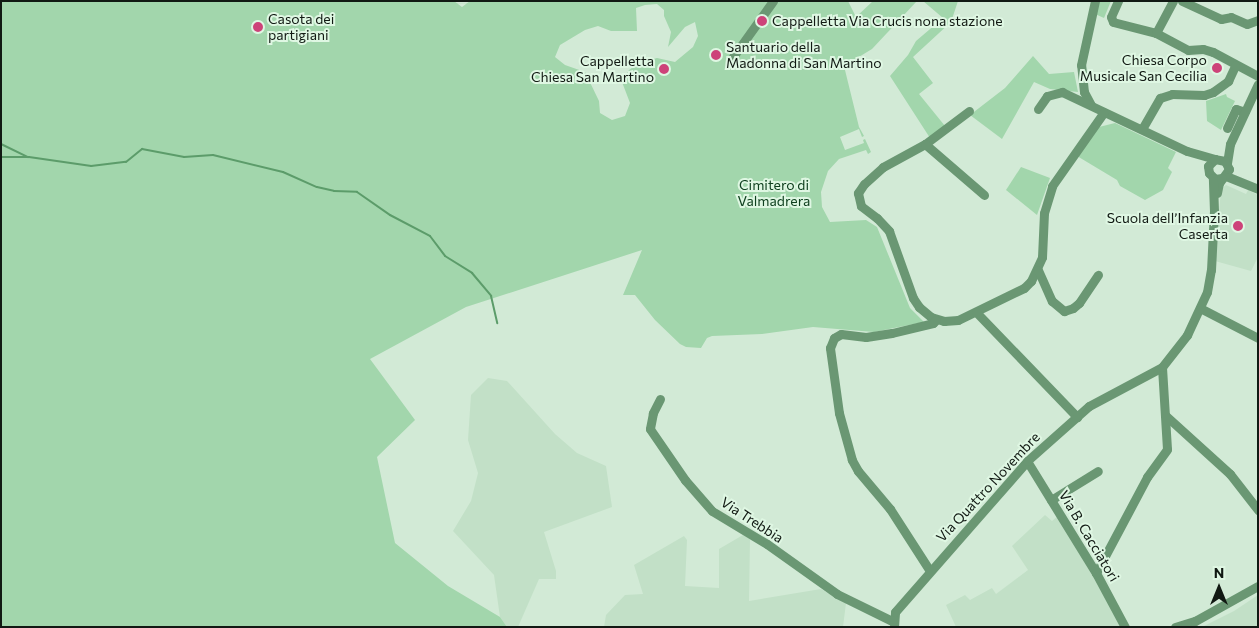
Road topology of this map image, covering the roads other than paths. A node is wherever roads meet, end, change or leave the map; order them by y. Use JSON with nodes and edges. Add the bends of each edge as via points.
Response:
{"nodes":[{"id":1,"x":773,"y":1,"type":"edge"},
{"id":2,"x":1095,"y":1,"type":"edge"},
{"id":3,"x":1118,"y":1,"type":"edge"},
{"id":4,"x":1173,"y":1,"type":"edge"},
{"id":5,"x":1182,"y":1,"type":"edge"},
{"id":6,"x":1258,"y":20,"type":"edge"},
{"id":7,"x":1156,"y":34,"type":"junction"},
{"id":8,"x":730,"y":61,"type":"dead end"},
{"id":9,"x":1235,"y":66,"type":"junction"},
{"id":10,"x":1258,"y":76,"type":"edge"},
{"id":11,"x":1258,"y":84,"type":"edge"},
{"id":12,"x":1084,"y":92,"type":"junction"},
{"id":13,"x":1074,"y":97,"type":"junction"},
{"id":14,"x":1091,"y":105,"type":"junction"},
{"id":15,"x":1038,"y":109,"type":"dead end"},
{"id":16,"x":969,"y":111,"type":"dead end"},
{"id":17,"x":1104,"y":112,"type":"junction"},
{"id":18,"x":1245,"y":112,"type":"junction"},
{"id":19,"x":1228,"y":128,"type":"dead end"},
{"id":20,"x":1142,"y":129,"type":"junction"},
{"id":21,"x":926,"y":144,"type":"junction"},
{"id":22,"x":1220,"y":168,"type":"junction"},
{"id":23,"x":1255,"y":188,"type":"edge"},
{"id":24,"x":984,"y":195,"type":"dead end"},
{"id":25,"x":1038,"y":270,"type":"junction"},
{"id":26,"x":1098,"y":275,"type":"dead end"},
{"id":27,"x":1200,"y":308,"type":"junction"},
{"id":28,"x":976,"y":312,"type":"junction"},
{"id":29,"x":936,"y":320,"type":"junction"},
{"id":30,"x":1258,"y":338,"type":"edge"},
{"id":31,"x":1162,"y":367,"type":"junction"},
{"id":32,"x":660,"y":400,"type":"dead end"},
{"id":33,"x":1165,"y":415,"type":"junction"},
{"id":34,"x":1077,"y":416,"type":"junction"},
{"id":35,"x":1027,"y":461,"type":"junction"},
{"id":36,"x":1098,"y":471,"type":"dead end"},
{"id":37,"x":1051,"y":500,"type":"junction"},
{"id":38,"x":1258,"y":510,"type":"edge"},
{"id":39,"x":930,"y":571,"type":"junction"},
{"id":40,"x":1096,"y":573,"type":"junction"},
{"id":41,"x":1258,"y":586,"type":"edge"},
{"id":42,"x":893,"y":624,"type":"edge"},
{"id":43,"x":1125,"y":627,"type":"edge"},
{"id":44,"x":1175,"y":627,"type":"edge"}],
"edges":[{"from":1,"to":8,"type":"street"},
{"from":2,"to":12,"type":"street","via":[[1081,65]]},
{"from":3,"to":7,"type":"street","via":[[1113,22]]},
{"from":4,"to":7,"type":"street"},
{"from":5,"to":6,"type":"street","via":[[1221,19],[1231,17],[1247,24]]},
{"from":7,"to":9,"type":"street","via":[[1188,50],[1203,49],[1217,53]]},
{"from":9,"to":10,"type":"street"},
{"from":9,"to":20,"type":"street","via":[[1228,81],[1213,92],[1204,95],[1172,94],[1160,98]]},
{"from":11,"to":18,"type":"street","name":"Via Quattro Novembre"},
{"from":12,"to":13,"type":"street"},
{"from":12,"to":14,"type":"street"},
{"from":13,"to":14,"type":"street"},
{"from":13,"to":15,"type":"street","via":[[1054,92]]},
{"from":14,"to":17,"type":"street"},
{"from":16,"to":21,"type":"street"},
{"from":17,"to":20,"type":"street"},
{"from":17,"to":25,"type":"street","via":[[1052,186],[1047,200]]},
{"from":18,"to":19,"type":"street","via":[[1236,109]]},
{"from":18,"to":22,"type":"street","name":"Via Quattro Novembre"},
{"from":20,"to":22,"type":"street"},
{"from":21,"to":24,"type":"street"},
{"from":21,"to":29,"type":"street","via":[[883,167],[860,188],[859,202],[889,231],[913,298]]},
{"from":22,"to":23,"type":"street"},
{"from":22,"to":27,"type":"street","name":"Via Quattro Novembre","via":[[1211,270]]},
{"from":25,"to":26,"type":"street","via":[[1052,301],[1064,310],[1078,303]]},
{"from":25,"to":28,"type":"street","via":[[1024,288]]},
{"from":27,"to":30,"type":"street"},
{"from":27,"to":31,"type":"street","name":"Via Quattro Novembre","via":[[1187,335]]},
{"from":28,"to":29,"type":"street","via":[[958,320]]},
{"from":28,"to":34,"type":"street"},
{"from":29,"to":39,"type":"street","via":[[866,337],[840,334],[834,338],[830,348],[839,413],[852,460],[858,472],[890,509]]},
{"from":31,"to":33,"type":"street"},
{"from":31,"to":34,"type":"street","name":"Via Quattro Novembre","via":[[1089,406]]},
{"from":32,"to":42,"type":"street","name":"Via Trebbia","via":[[650,429],[685,480],[712,511],[767,544],[837,594]]},
{"from":33,"to":38,"type":"street","via":[[1230,474]]},
{"from":33,"to":40,"type":"street","via":[[1167,449],[1147,477]]},
{"from":34,"to":35,"type":"street","name":"Via Quattro Novembre"},
{"from":35,"to":37,"type":"street","name":"Via B. Cacciatori"},
{"from":35,"to":39,"type":"street","name":"Via Quattro Novembre"},
{"from":36,"to":37,"type":"street"},
{"from":37,"to":40,"type":"street","name":"Via B. Cacciatori"},
{"from":39,"to":42,"type":"street","name":"Via Quattro Novembre","via":[[894,612]]},
{"from":40,"to":43,"type":"street","name":"Via B. Cacciatori"},
{"from":41,"to":44,"type":"street","via":[[1195,621]]}]}
